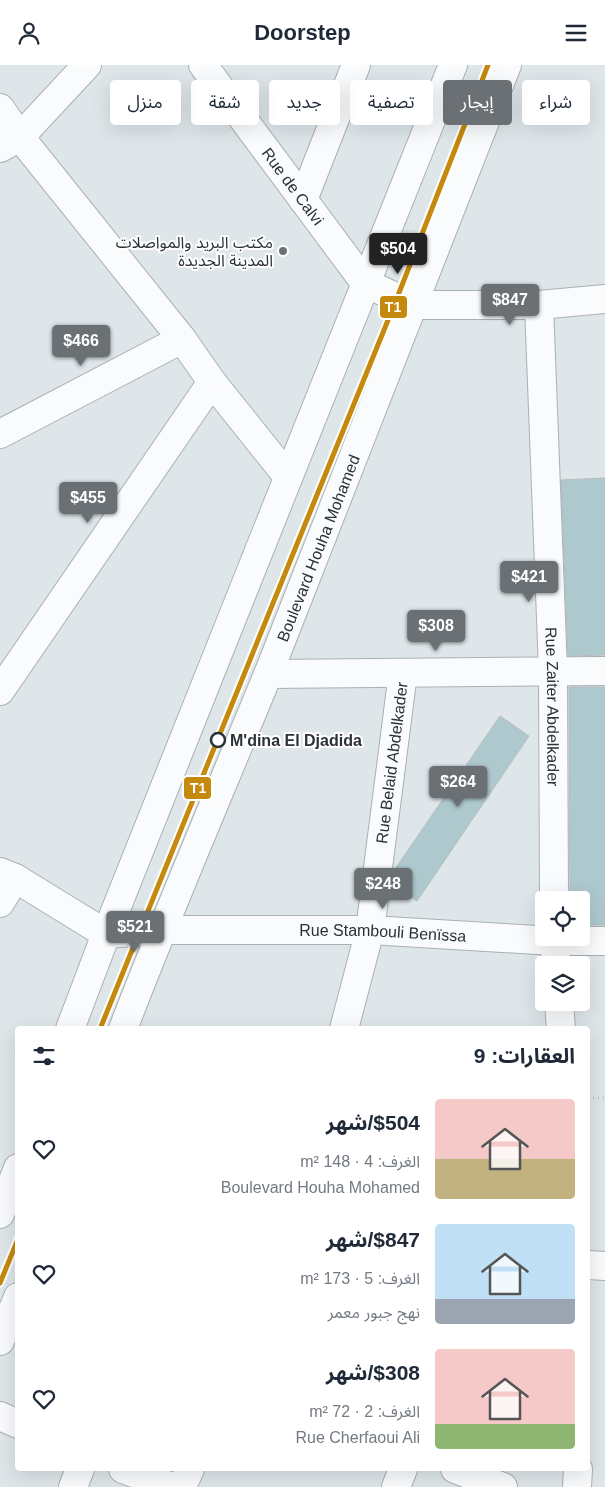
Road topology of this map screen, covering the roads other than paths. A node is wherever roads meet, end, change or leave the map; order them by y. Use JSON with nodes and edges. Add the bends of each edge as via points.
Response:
{"nodes":[{"id":1,"x":87,"y":65,"type":"edge"},
{"id":2,"x":203,"y":65,"type":"edge"},
{"id":3,"x":356,"y":65,"type":"edge"},
{"id":4,"x":453,"y":65,"type":"edge"},
{"id":5,"x":507,"y":65,"type":"edge"},
{"id":6,"x":0,"y":108,"type":"edge"},
{"id":7,"x":10,"y":142,"type":"edge"},
{"id":8,"x":303,"y":200,"type":"junction"},
{"id":9,"x":365,"y":283,"type":"junction"},
{"id":10,"x":605,"y":299,"type":"edge"},
{"id":11,"x":413,"y":305,"type":"junction"},
{"id":12,"x":539,"y":305,"type":"junction"},
{"id":13,"x":182,"y":339,"type":"junction"},
{"id":14,"x":212,"y":382,"type":"junction"},
{"id":15,"x":0,"y":434,"type":"edge"},
{"id":16,"x":288,"y":477,"type":"junction"},
{"id":17,"x":553,"y":671,"type":"junction"},
{"id":18,"x":605,"y":671,"type":"edge"},
{"id":19,"x":268,"y":673,"type":"junction"},
{"id":20,"x":403,"y":673,"type":"junction"},
{"id":21,"x":0,"y":691,"type":"edge"},
{"id":22,"x":8,"y":875,"type":"edge"},
{"id":23,"x":554,"y":891,"type":"edge"},
{"id":24,"x":0,"y":903,"type":"edge"},
{"id":25,"x":161,"y":930,"type":"junction"},
{"id":26,"x":370,"y":930,"type":"junction"},
{"id":27,"x":106,"y":934,"type":"junction"},
{"id":28,"x":605,"y":941,"type":"edge"},
{"id":29,"x":555,"y":948,"type":"edge"},
{"id":30,"x":560,"y":1011,"type":"edge"},
{"id":31,"x":71,"y":1026,"type":"edge"},
{"id":32,"x":124,"y":1026,"type":"edge"},
{"id":33,"x":345,"y":1026,"type":"edge"},
{"id":34,"x":561,"y":1026,"type":"edge"},
{"id":35,"x":15,"y":1176,"type":"edge"},
{"id":36,"x":0,"y":1214,"type":"edge"},
{"id":37,"x":590,"y":1265,"type":"edge"},
{"id":38,"x":605,"y":1266,"type":"edge"},
{"id":39,"x":15,"y":1304,"type":"edge"},
{"id":40,"x":0,"y":1341,"type":"edge"},
{"id":41,"x":0,"y":1417,"type":"edge"},
{"id":42,"x":15,"y":1423,"type":"edge"},
{"id":43,"x":79,"y":1471,"type":"edge"},
{"id":44,"x":128,"y":1471,"type":"edge"},
{"id":45,"x":189,"y":1471,"type":"edge"},
{"id":46,"x":402,"y":1471,"type":"edge"},
{"id":47,"x":460,"y":1471,"type":"edge"},
{"id":48,"x":578,"y":1471,"type":"edge"},
{"id":49,"x":73,"y":1487,"type":"edge"},
{"id":50,"x":172,"y":1487,"type":"edge"},
{"id":51,"x":182,"y":1487,"type":"edge"},
{"id":52,"x":396,"y":1487,"type":"edge"},
{"id":53,"x":502,"y":1487,"type":"edge"},
{"id":54,"x":577,"y":1487,"type":"edge"}],
"edges":[{"from":1,"to":7,"type":"street"},
{"from":2,"to":8,"type":"street","name":"Rue de Calvi"},
{"from":3,"to":8,"type":"street"},
{"from":4,"to":9,"type":"street"},
{"from":5,"to":11,"type":"street","name":"Boulevard Houha Mohamed"},
{"from":6,"to":7,"type":"street"},
{"from":7,"to":13,"type":"street"},
{"from":8,"to":9,"type":"street","name":"Rue de Calvi"},
{"from":9,"to":11,"type":"street"},
{"from":9,"to":16,"type":"street"},
{"from":10,"to":12,"type":"street"},
{"from":11,"to":12,"type":"street"},
{"from":11,"to":19,"type":"street","name":"Boulevard Houha Mohamed"},
{"from":12,"to":17,"type":"street","name":"Rue Zaiter Abdelkader"},
{"from":13,"to":14,"type":"street"},
{"from":13,"to":15,"type":"street"},
{"from":14,"to":16,"type":"street"},
{"from":14,"to":21,"type":"street"},
{"from":16,"to":27,"type":"street"},
{"from":17,"to":18,"type":"street"},
{"from":17,"to":20,"type":"street"},
{"from":17,"to":23,"type":"street","name":"Rue Zaiter Abdelkader"},
{"from":19,"to":20,"type":"street"},
{"from":19,"to":25,"type":"street","name":"Boulevard Houha Mohamed"},
{"from":20,"to":26,"type":"street","name":"Rue Belaid Abdelkader"},
{"from":22,"to":24,"type":"street"},
{"from":22,"to":27,"type":"street"},
{"from":25,"to":26,"type":"street","name":"Rue Stambouli Benïssa"},
{"from":25,"to":27,"type":"street","name":"Rue Stambouli Benïssa"},
{"from":25,"to":32,"type":"street","name":"Boulevard Houha Mohamed"},
{"from":26,"to":29,"type":"street","name":"Rue Stambouli Benïssa"},
{"from":26,"to":33,"type":"street","name":"Rue Belaid Abdelkader"},
{"from":27,"to":31,"type":"street"},
{"from":28,"to":29,"type":"street","name":"Rue Stambouli Benïssa"},
{"from":30,"to":34,"type":"street"},
{"from":35,"to":36,"type":"street"},
{"from":37,"to":38,"type":"street"},
{"from":39,"to":40,"type":"street"},
{"from":41,"to":42,"type":"street"},
{"from":43,"to":49,"type":"street"},
{"from":44,"to":50,"type":"street"},
{"from":45,"to":51,"type":"street"},
{"from":46,"to":52,"type":"street"},
{"from":47,"to":53,"type":"street"},
{"from":48,"to":54,"type":"street"}]}
